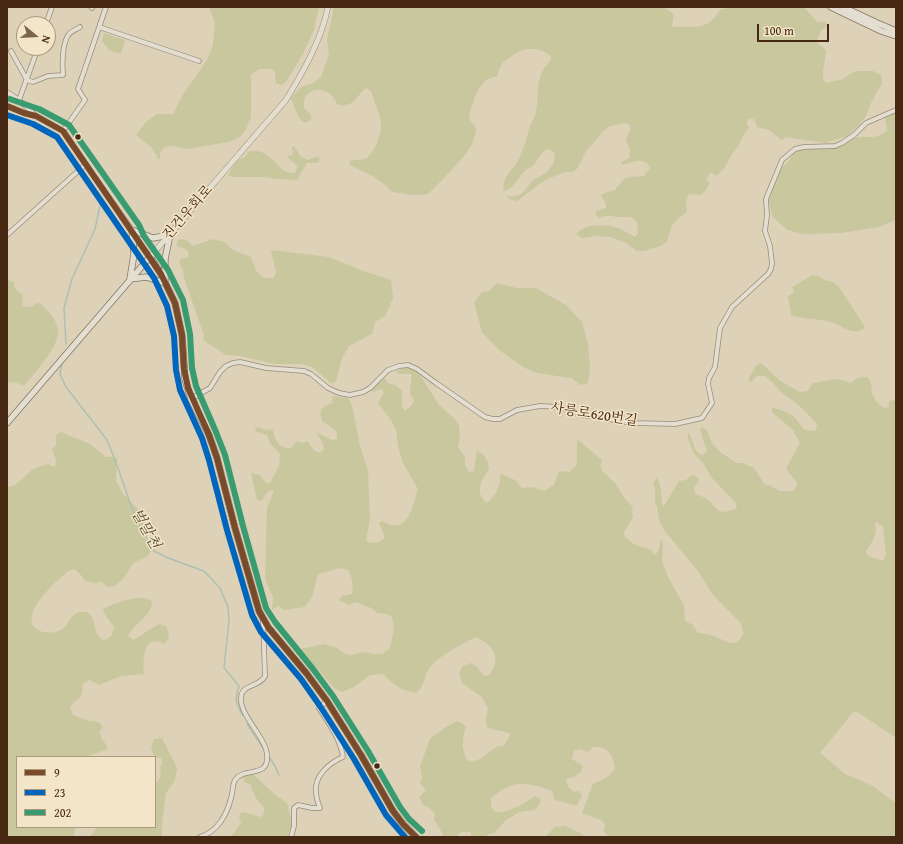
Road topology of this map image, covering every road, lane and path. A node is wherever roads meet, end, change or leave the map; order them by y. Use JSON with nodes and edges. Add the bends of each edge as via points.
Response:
{"nodes":[{"id":1,"x":106,"y":7,"type":"edge"},
{"id":2,"x":328,"y":7,"type":"edge"},
{"id":3,"x":831,"y":7,"type":"edge"},
{"id":4,"x":843,"y":7,"type":"edge"},
{"id":5,"x":99,"y":26,"type":"junction"},
{"id":6,"x":80,"y":27,"type":"dead end"},
{"id":7,"x":896,"y":31,"type":"edge"},
{"id":8,"x":896,"y":36,"type":"edge"},
{"id":9,"x":11,"y":51,"type":"dead end"},
{"id":10,"x":35,"y":56,"type":"edge"},
{"id":11,"x":199,"y":61,"type":"dead end"},
{"id":12,"x":27,"y":80,"type":"junction"},
{"id":13,"x":7,"y":92,"type":"edge"},
{"id":14,"x":19,"y":100,"type":"junction"},
{"id":15,"x":7,"y":106,"type":"edge"},
{"id":16,"x":896,"y":110,"type":"edge"},
{"id":17,"x":36,"y":116,"type":"junction"},
{"id":18,"x":63,"y":131,"type":"junction"},
{"id":19,"x":86,"y":164,"type":"junction"},
{"id":20,"x":132,"y":230,"type":"junction"},
{"id":21,"x":7,"y":235,"type":"edge"},
{"id":22,"x":170,"y":235,"type":"junction"},
{"id":23,"x":150,"y":257,"type":"junction"},
{"id":24,"x":130,"y":280,"type":"junction"},
{"id":25,"x":165,"y":284,"type":"junction"},
{"id":26,"x":191,"y":399,"type":"junction"},
{"id":27,"x":7,"y":423,"type":"edge"},
{"id":28,"x":263,"y":619,"type":"junction"},
{"id":29,"x":327,"y":701,"type":"junction"},
{"id":30,"x":200,"y":837,"type":"edge"},
{"id":31,"x":291,"y":837,"type":"edge"},
{"id":32,"x":416,"y":837,"type":"edge"}],
"edges":[{"from":1,"to":5,"type":"street"},
{"from":2,"to":22,"type":"street","name":"진건우회로","via":[[318,43],[286,100]]},
{"from":3,"to":8,"type":"main road","via":[[881,32]]},
{"from":4,"to":7,"type":"main road"},
{"from":5,"to":11,"type":"street"},
{"from":5,"to":18,"type":"street","via":[[78,89],[85,100]]},
{"from":6,"to":12,"type":"street","via":[[69,34],[64,47],[63,75],[48,76],[33,82]]},
{"from":9,"to":12,"type":"street"},
{"from":10,"to":12,"type":"street"},
{"from":12,"to":14,"type":"street"},
{"from":13,"to":14,"type":"street"},
{"from":14,"to":17,"type":"street"},
{"from":15,"to":17,"type":"street"},
{"from":16,"to":26,"type":"street","name":"사릉로620번길","via":[[866,123],[842,143],[835,146],[795,149],[782,160],[766,199],[765,227],[771,250],[772,269],[732,307],[720,328],[715,367],[708,384],[712,403],[702,418],[675,424],[633,423],[583,415],[558,407],[540,406],[517,410],[500,419],[493,419],[486,417],[408,365],[388,370],[370,388],[350,394],[328,388],[304,371],[233,363],[220,372],[210,388]]},
{"from":17,"to":18,"type":"street"},
{"from":18,"to":19,"type":"street"},
{"from":19,"to":20,"type":"street"},
{"from":19,"to":21,"type":"street"},
{"from":20,"to":22,"type":"main road","via":[[153,238]]},
{"from":20,"to":23,"type":"street"},
{"from":20,"to":24,"type":"main road","via":[[134,254]]},
{"from":22,"to":23,"type":"street","name":"진건우회로"},
{"from":22,"to":25,"type":"main road","via":[[165,259]]},
{"from":23,"to":24,"type":"main road","name":"진건우회로"},
{"from":23,"to":25,"type":"main road"},
{"from":24,"to":25,"type":"main road","via":[[146,277]]},
{"from":24,"to":27,"type":"main road","name":"진건우회로"},
{"from":25,"to":26,"type":"main road","via":[[175,303],[178,316],[185,379]]},
{"from":26,"to":28,"type":"main road","via":[[205,425],[215,452],[256,603]]},
{"from":28,"to":29,"type":"main road"},
{"from":28,"to":30,"type":"street","via":[[265,676],[261,682],[243,691],[241,698],[247,717],[265,745],[267,762],[260,770],[242,774],[235,781],[232,798],[223,818],[215,829]]},
{"from":29,"to":31,"type":"street","via":[[319,708],[336,736],[343,757],[328,765],[318,780],[316,793],[320,808],[298,805],[294,808]]},
{"from":29,"to":32,"type":"main road","via":[[393,811]]}]}
